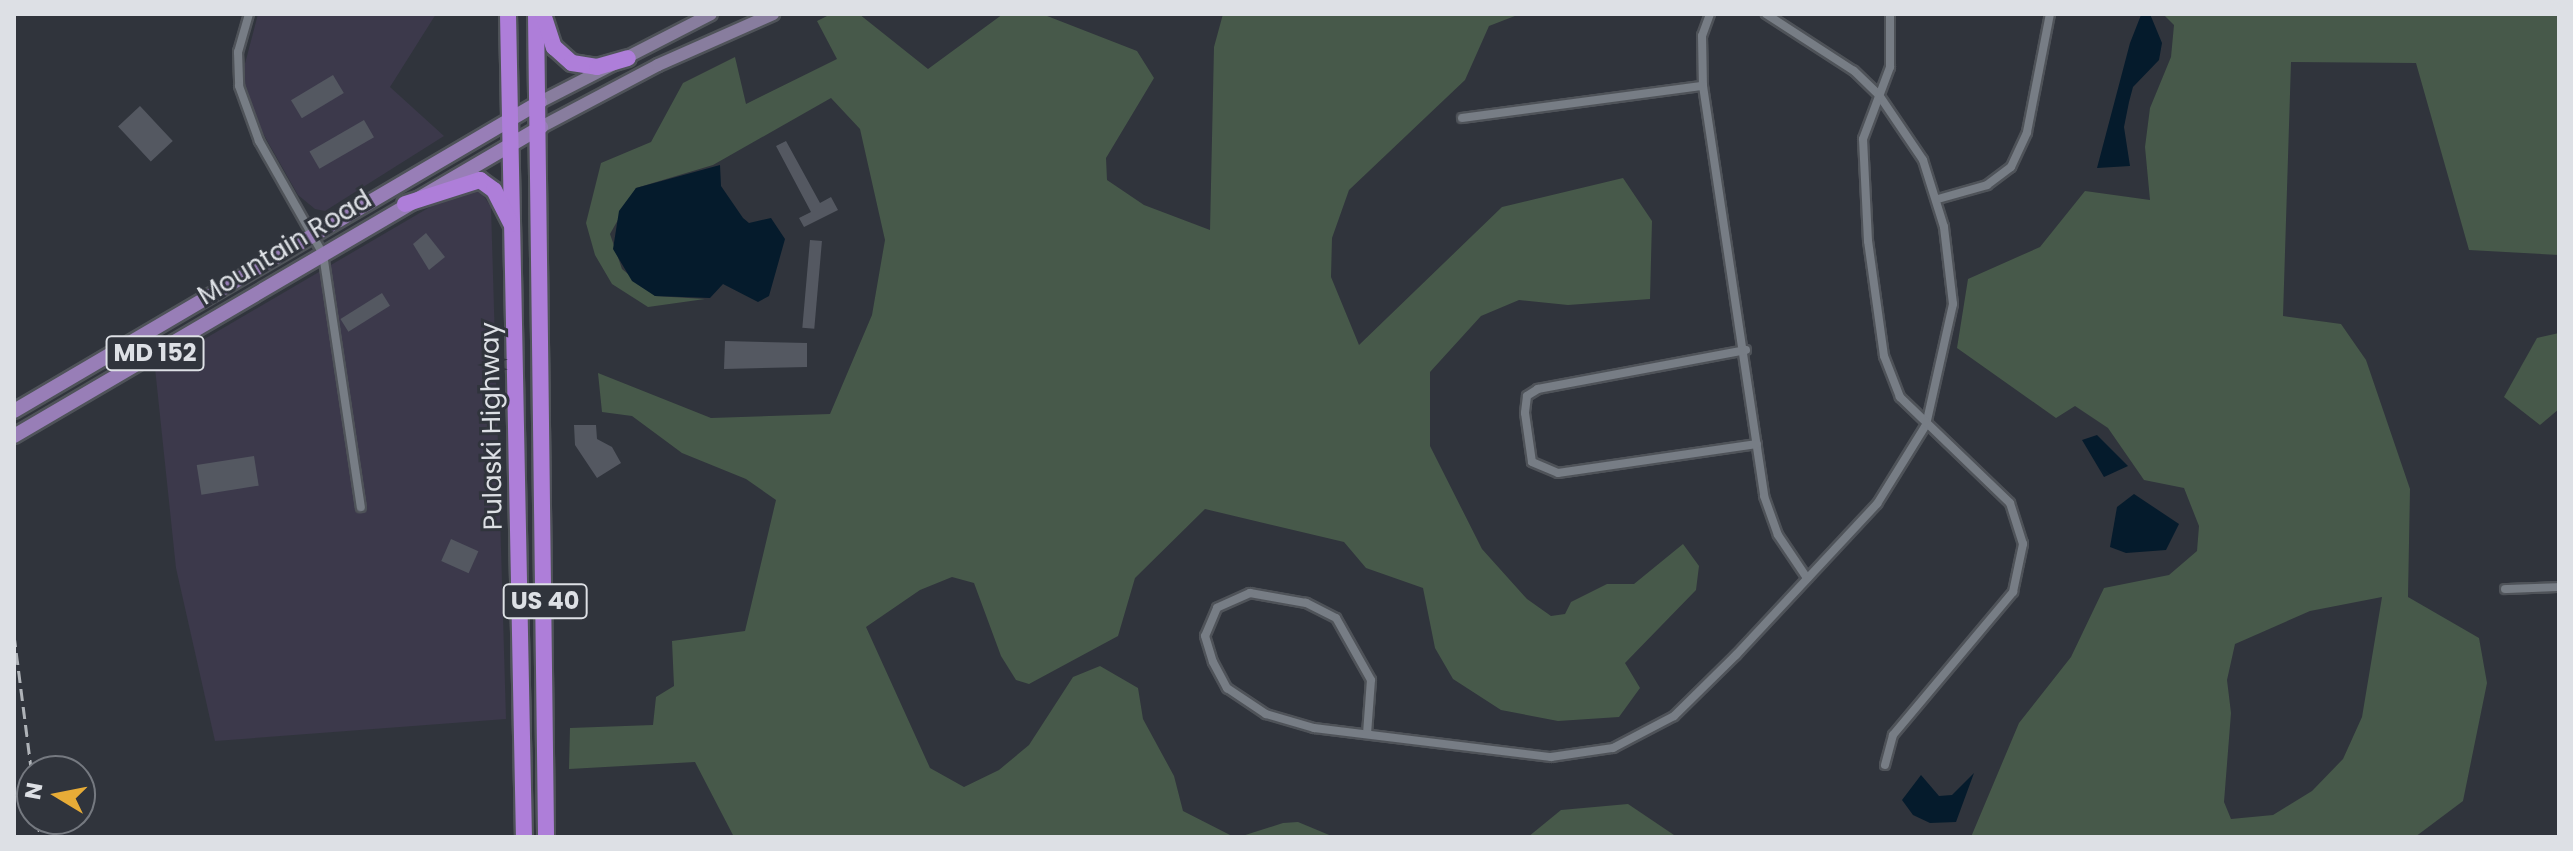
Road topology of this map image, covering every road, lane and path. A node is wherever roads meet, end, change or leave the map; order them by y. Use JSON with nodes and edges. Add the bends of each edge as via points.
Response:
{"nodes":[{"id":1,"x":249,"y":14,"type":"edge"},
{"id":2,"x":508,"y":14,"type":"edge"},
{"id":3,"x":536,"y":14,"type":"edge"},
{"id":4,"x":543,"y":14,"type":"edge"},
{"id":5,"x":711,"y":14,"type":"edge"},
{"id":6,"x":773,"y":14,"type":"edge"},
{"id":7,"x":1710,"y":14,"type":"edge"},
{"id":8,"x":1766,"y":14,"type":"edge"},
{"id":9,"x":1890,"y":14,"type":"edge"},
{"id":10,"x":2050,"y":14,"type":"edge"},
{"id":11,"x":628,"y":58,"type":"junction"},
{"id":12,"x":1703,"y":86,"type":"junction"},
{"id":13,"x":1879,"y":95,"type":"junction"},
{"id":14,"x":540,"y":102,"type":"junction"},
{"id":15,"x":510,"y":117,"type":"junction"},
{"id":16,"x":1462,"y":118,"type":"dead end"},
{"id":17,"x":541,"y":127,"type":"junction"},
{"id":18,"x":511,"y":143,"type":"junction"},
{"id":19,"x":1938,"y":199,"type":"junction"},
{"id":20,"x":405,"y":204,"type":"junction"},
{"id":21,"x":512,"y":225,"type":"junction"},
{"id":22,"x":312,"y":232,"type":"junction"},
{"id":23,"x":323,"y":254,"type":"junction"},
{"id":24,"x":1746,"y":350,"type":"junction"},
{"id":25,"x":14,"y":411,"type":"edge"},
{"id":26,"x":1926,"y":425,"type":"junction"},
{"id":27,"x":14,"y":436,"type":"edge"},
{"id":28,"x":545,"y":442,"type":"junction"},
{"id":29,"x":516,"y":443,"type":"junction"},
{"id":30,"x":1757,"y":444,"type":"junction"},
{"id":31,"x":361,"y":507,"type":"dead end"},
{"id":32,"x":1807,"y":578,"type":"junction"},
{"id":33,"x":2559,"y":587,"type":"edge"},
{"id":34,"x":2505,"y":589,"type":"dead end"},
{"id":35,"x":1367,"y":734,"type":"junction"},
{"id":36,"x":1885,"y":765,"type":"dead end"},
{"id":37,"x":524,"y":837,"type":"edge"},
{"id":38,"x":546,"y":837,"type":"edge"}],
"edges":[{"from":1,"to":22,"type":"street","via":[[236,68],[244,105]]},
{"from":2,"to":15,"type":"highway","name":"Pulaski Highway","number":"US 40"},
{"from":3,"to":14,"type":"highway","name":"Pulaski Highway","number":"US 40"},
{"from":4,"to":11,"type":"highway","via":[[554,47],[572,63],[597,67]]},
{"from":5,"to":11,"type":"main road","number":"MD 152"},
{"from":6,"to":17,"type":"main road","number":"MD 152","via":[[658,65]]},
{"from":7,"to":12,"type":"street","via":[[1702,36]]},
{"from":8,"to":13,"type":"street","via":[[1831,51]]},
{"from":9,"to":13,"type":"street","via":[[1895,46]]},
{"from":10,"to":19,"type":"street","via":[[2027,132],[2011,167],[1987,185]]},
{"from":11,"to":14,"type":"main road","number":"MD 152"},
{"from":12,"to":16,"type":"street"},
{"from":12,"to":24,"type":"street"},
{"from":13,"to":19,"type":"street","via":[[1923,160]]},
{"from":13,"to":26,"type":"street","via":[[1863,139],[1876,311],[1900,397]]},
{"from":14,"to":15,"type":"main road","name":"Mountain Road","number":"MD 152"},
{"from":14,"to":17,"type":"highway","name":"Pulaski Highway","number":"US 40"},
{"from":15,"to":18,"type":"highway","name":"Pulaski Highway","number":"US 40"},
{"from":15,"to":22,"type":"main road","name":"Mountain Road","number":"MD 152"},
{"from":17,"to":18,"type":"main road","name":"Mountain Road","number":"MD 152"},
{"from":17,"to":28,"type":"highway","name":"Pulaski Highway","number":"US 40"},
{"from":18,"to":20,"type":"main road","name":"Mountain Road","number":"MD 152"},
{"from":18,"to":21,"type":"highway","name":"Pulaski Highway","number":"US 40"},
{"from":19,"to":26,"type":"street","via":[[1953,304]]},
{"from":20,"to":21,"type":"highway","via":[[480,180],[494,190]]},
{"from":20,"to":23,"type":"main road","name":"Mountain Road","number":"MD 152"},
{"from":21,"to":29,"type":"highway","name":"Pulaski Highway","number":"US 40"},
{"from":22,"to":23,"type":"street"},
{"from":22,"to":25,"type":"main road","name":"Mountain Road","number":"MD 152"},
{"from":23,"to":27,"type":"main road","name":"Mountain Road","number":"MD 152"},
{"from":23,"to":31,"type":"street"},
{"from":24,"to":30,"type":"street"},
{"from":24,"to":30,"type":"street","via":[[1538,389],[1527,396],[1525,413],[1532,462],[1558,473]]},
{"from":26,"to":32,"type":"street","via":[[1877,504]]},
{"from":26,"to":36,"type":"street","via":[[2010,503],[2023,544],[2020,570],[2001,609],[1893,735]]},
{"from":28,"to":29,"type":"highway"},
{"from":28,"to":38,"type":"highway","name":"Pulaski Highway","number":"US 40"},
{"from":29,"to":37,"type":"highway","name":"Pulaski Highway","number":"US 40"},
{"from":30,"to":32,"type":"street","via":[[1764,496],[1778,535]]},
{"from":32,"to":35,"type":"street","via":[[1674,716],[1613,748],[1551,757]]},
{"from":33,"to":34,"type":"street"},
{"from":35,"to":35,"type":"street","via":[[1266,714],[1227,688],[1205,636],[1217,608],[1250,593],[1306,603],[1336,618],[1371,680]]}]}
